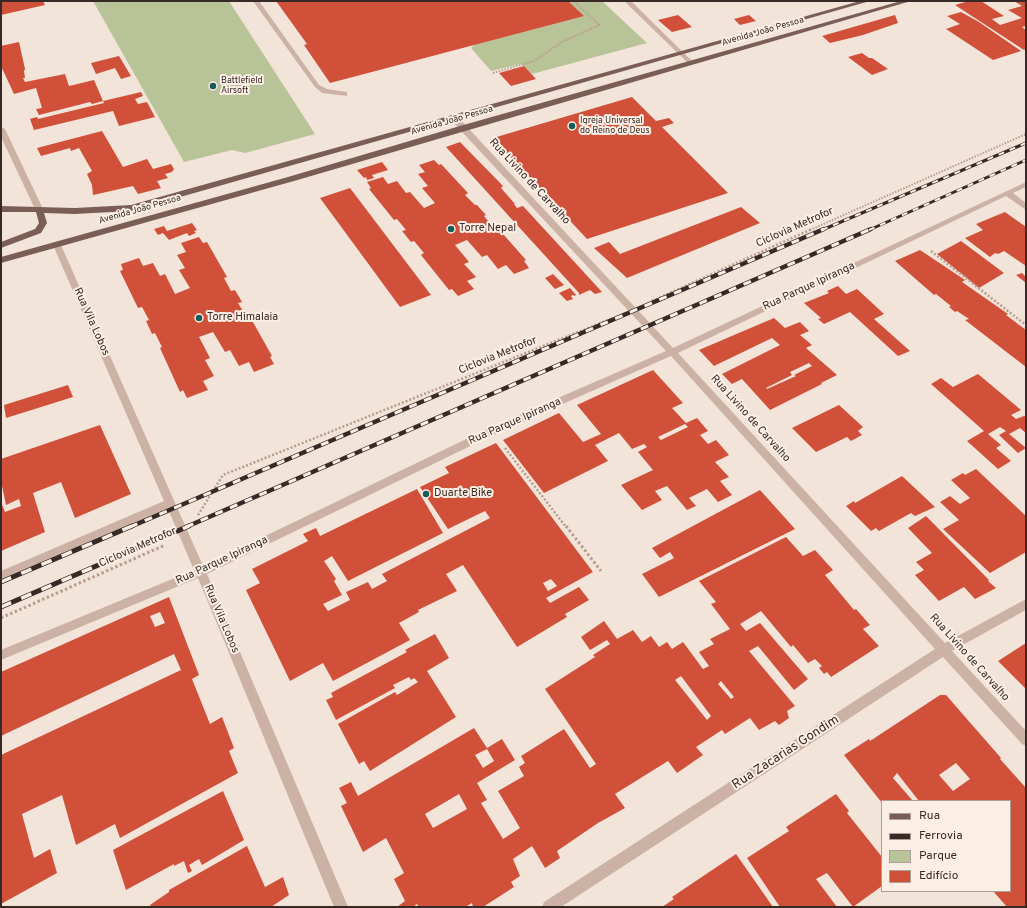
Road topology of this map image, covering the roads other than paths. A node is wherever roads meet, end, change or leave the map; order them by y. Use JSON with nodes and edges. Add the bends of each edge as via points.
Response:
{"nodes":[{"id":1,"x":256,"y":1,"type":"edge"},
{"id":2,"x":627,"y":1,"type":"edge"},
{"id":3,"x":867,"y":1,"type":"edge"},
{"id":4,"x":908,"y":1,"type":"edge"},
{"id":5,"x":681,"y":53,"type":"junction"},
{"id":6,"x":691,"y":63,"type":"junction"},
{"id":7,"x":344,"y":94,"type":"dead end"},
{"id":8,"x":453,"y":117,"type":"junction"},
{"id":9,"x":463,"y":128,"type":"junction"},
{"id":10,"x":1,"y":129,"type":"edge"},
{"id":11,"x":1026,"y":184,"type":"edge"},
{"id":12,"x":1007,"y":193,"type":"junction"},
{"id":13,"x":1026,"y":207,"type":"edge"},
{"id":14,"x":1,"y":209,"type":"edge"},
{"id":15,"x":39,"y":209,"type":"junction"},
{"id":16,"x":1,"y":245,"type":"edge"},
{"id":17,"x":57,"y":245,"type":"junction"},
{"id":18,"x":1,"y":260,"type":"edge"},
{"id":19,"x":672,"y":352,"type":"junction"},
{"id":20,"x":170,"y":503,"type":"junction"},
{"id":21,"x":201,"y":572,"type":"junction"},
{"id":22,"x":1,"y":576,"type":"edge"},
{"id":23,"x":1026,"y":604,"type":"edge"},
{"id":24,"x":945,"y":649,"type":"junction"},
{"id":25,"x":1,"y":655,"type":"edge"},
{"id":26,"x":1026,"y":740,"type":"edge"},
{"id":27,"x":341,"y":907,"type":"edge"},
{"id":28,"x":549,"y":907,"type":"edge"}],
"edges":[{"from":1,"to":7,"type":"street","via":[[317,86],[325,91]]},
{"from":2,"to":5,"type":"street"},
{"from":3,"to":5,"type":"main road","name":"Avenida João Pessoa"},
{"from":4,"to":6,"type":"main road","name":"Avenida João Pessoa"},
{"from":5,"to":6,"type":"street"},
{"from":5,"to":8,"type":"main road","name":"Avenida João Pessoa"},
{"from":6,"to":9,"type":"main road","name":"Avenida João Pessoa"},
{"from":8,"to":9,"type":"street","name":"Rua Livino de Carvalho"},
{"from":8,"to":15,"type":"main road","name":"Avenida João Pessoa","via":[[131,208],[75,211]]},
{"from":9,"to":17,"type":"main road","name":"Avenida João Pessoa"},
{"from":9,"to":19,"type":"street","name":"Rua Livino de Carvalho"},
{"from":10,"to":15,"type":"street"},
{"from":11,"to":12,"type":"street","name":"Rua Parque Ipiranga"},
{"from":12,"to":13,"type":"street"},
{"from":12,"to":19,"type":"street","name":"Rua Parque Ipiranga"},
{"from":14,"to":15,"type":"main road","name":"Avenida João Pessoa"},
{"from":15,"to":16,"type":"main road","via":[[43,223],[38,231]]},
{"from":17,"to":18,"type":"main road","name":"Avenida João Pessoa"},
{"from":17,"to":20,"type":"street","name":"Rua Vila Lobos"},
{"from":19,"to":21,"type":"street","name":"Rua Parque Ipiranga","via":[[492,431]]},
{"from":19,"to":24,"type":"street","name":"Rua Livino de Carvalho"},
{"from":20,"to":21,"type":"street","name":"Rua Vila Lobos"},
{"from":20,"to":22,"type":"street"},
{"from":21,"to":25,"type":"street","name":"Rua Parque Ipiranga"},
{"from":21,"to":27,"type":"street","name":"Rua Vila Lobos"},
{"from":23,"to":24,"type":"street","name":"Rua Zacarias Gondim"},
{"from":24,"to":26,"type":"street","name":"Rua Livino de Carvalho"},
{"from":24,"to":28,"type":"street","name":"Rua Zacarias Gondim"}]}
